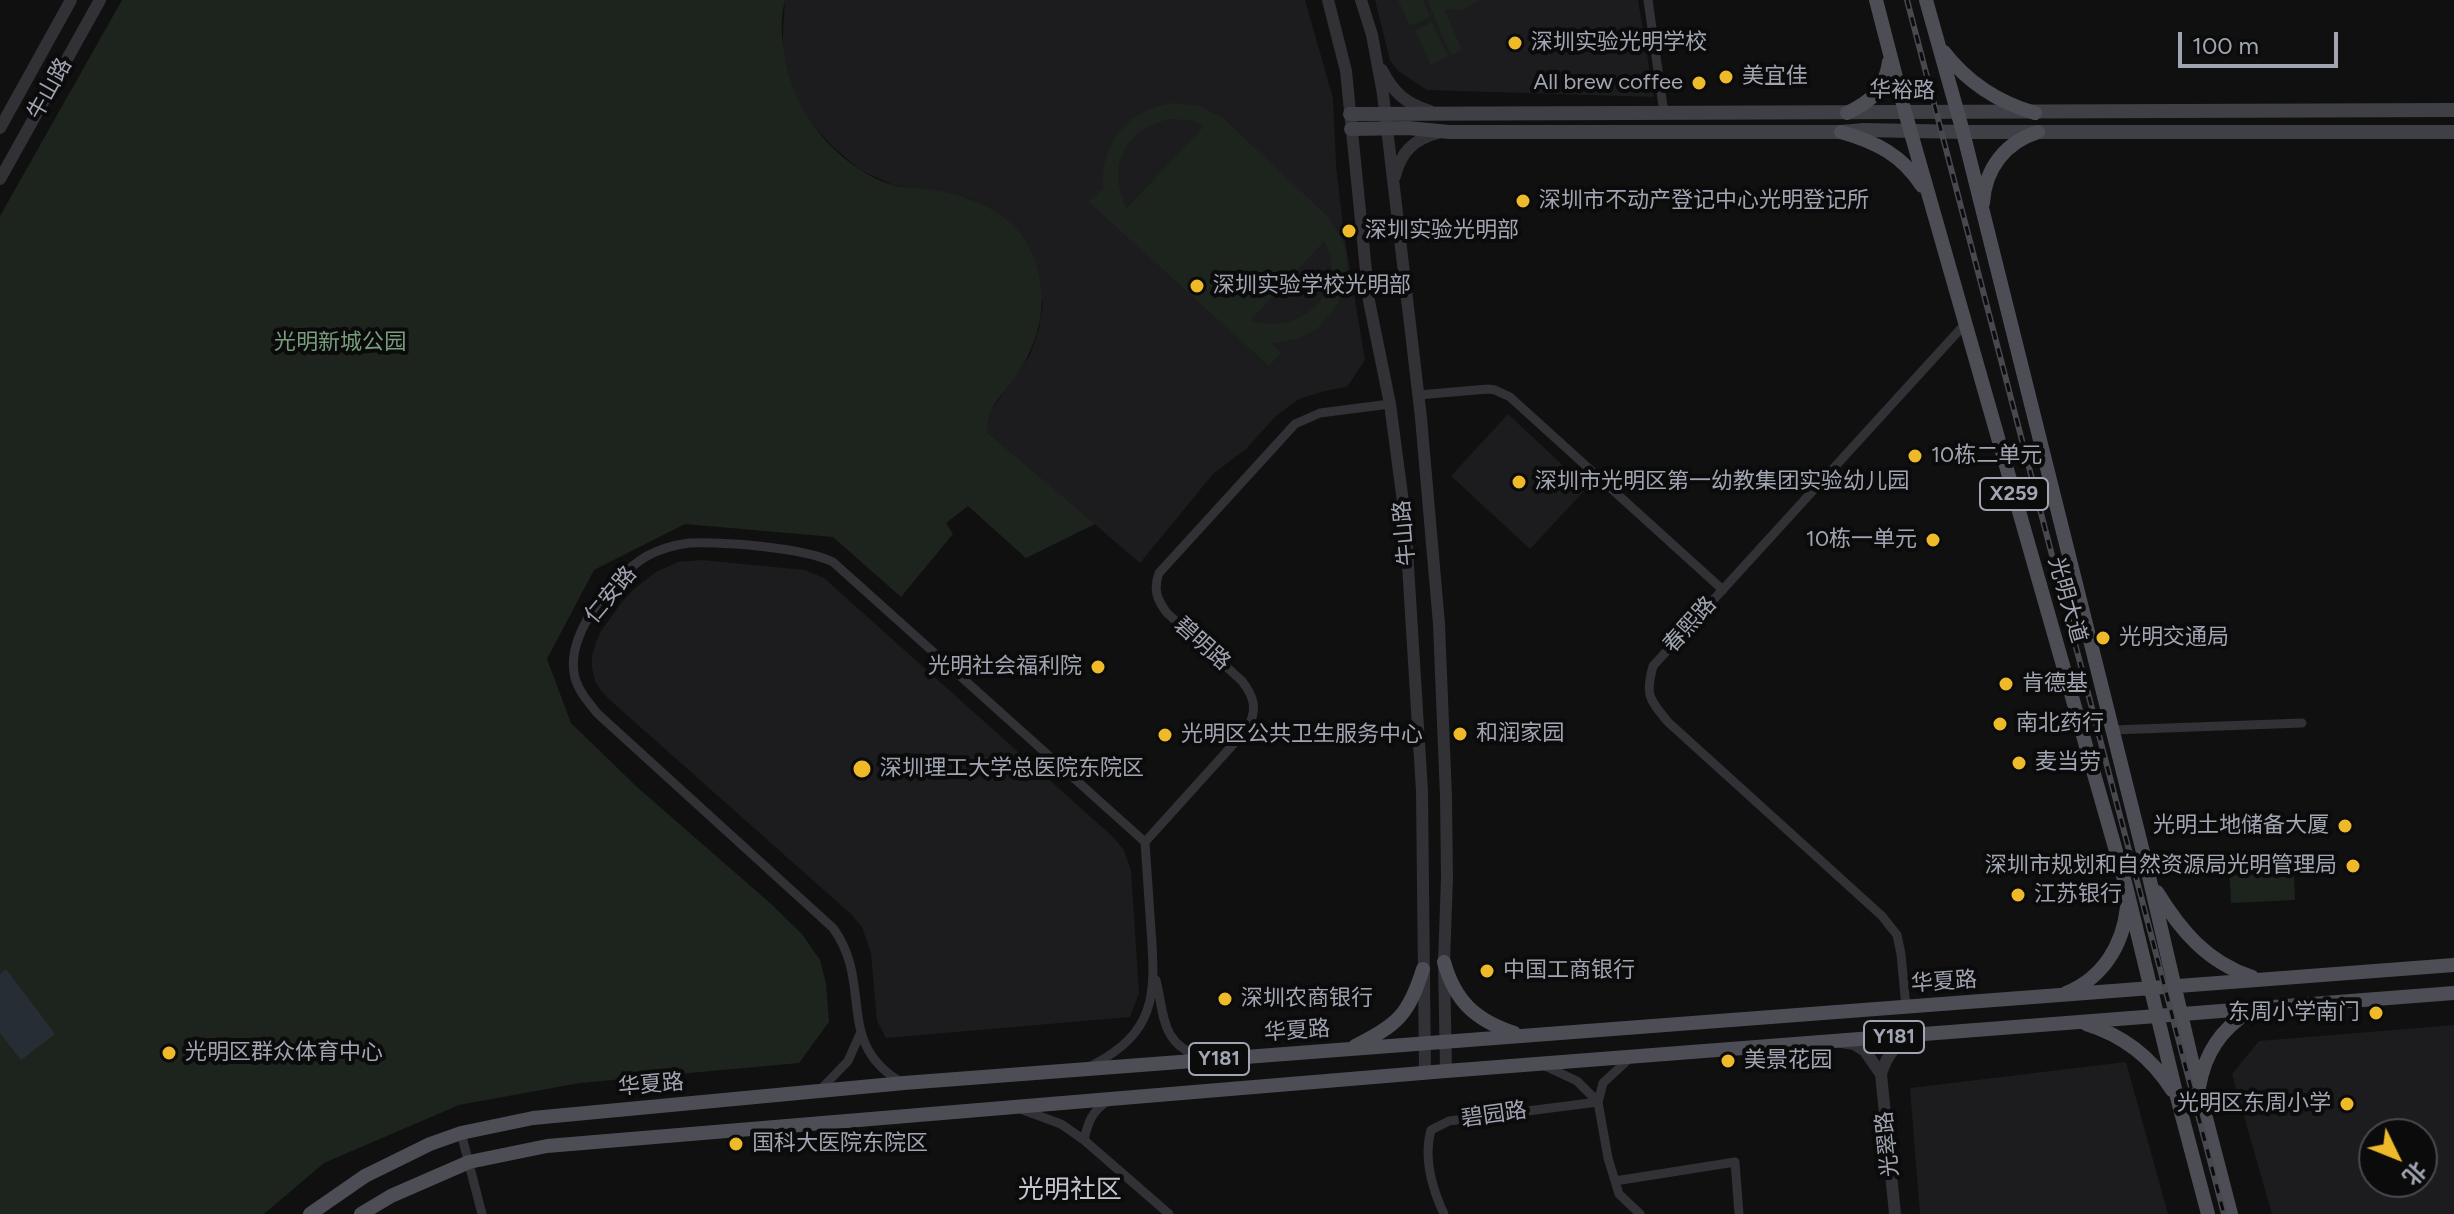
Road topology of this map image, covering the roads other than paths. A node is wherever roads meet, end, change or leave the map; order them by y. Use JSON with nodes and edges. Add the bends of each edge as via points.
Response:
{"nodes":[{"id":1,"x":71,"y":0,"type":"edge"},
{"id":2,"x":100,"y":0,"type":"edge"},
{"id":3,"x":1328,"y":0,"type":"edge"},
{"id":4,"x":1361,"y":0,"type":"edge"},
{"id":5,"x":1648,"y":0,"type":"edge"},
{"id":6,"x":1876,"y":0,"type":"edge"},
{"id":7,"x":1926,"y":0,"type":"edge"},
{"id":8,"x":1938,"y":42,"type":"junction"},
{"id":9,"x":1375,"y":52,"type":"junction"},
{"id":10,"x":1889,"y":57,"type":"junction"},
{"id":11,"x":2454,"y":110,"type":"edge"},
{"id":12,"x":1905,"y":112,"type":"junction"},
{"id":13,"x":1664,"y":113,"type":"junction"},
{"id":14,"x":1847,"y":113,"type":"junction"},
{"id":15,"x":2035,"y":113,"type":"junction"},
{"id":16,"x":1449,"y":114,"type":"junction"},
{"id":17,"x":1958,"y":114,"type":"junction"},
{"id":18,"x":1385,"y":121,"type":"junction"},
{"id":19,"x":1351,"y":122,"type":"junction"},
{"id":20,"x":0,"y":128,"type":"edge"},
{"id":21,"x":1910,"y":131,"type":"junction"},
{"id":22,"x":1449,"y":132,"type":"junction"},
{"id":23,"x":1841,"y":132,"type":"junction"},
{"id":24,"x":1963,"y":132,"type":"junction"},
{"id":25,"x":2038,"y":132,"type":"junction"},
{"id":26,"x":2454,"y":132,"type":"edge"},
{"id":27,"x":0,"y":179,"type":"edge"},
{"id":28,"x":1393,"y":191,"type":"junction"},
{"id":29,"x":1930,"y":200,"type":"junction"},
{"id":30,"x":1983,"y":215,"type":"junction"},
{"id":31,"x":1965,"y":324,"type":"junction"},
{"id":32,"x":1418,"y":395,"type":"junction"},
{"id":33,"x":1390,"y":404,"type":"junction"},
{"id":34,"x":1723,"y":590,"type":"junction"},
{"id":35,"x":2302,"y":723,"type":"dead end"},
{"id":36,"x":2113,"y":730,"type":"junction"},
{"id":37,"x":1145,"y":842,"type":"junction"},
{"id":38,"x":2151,"y":883,"type":"junction"},
{"id":39,"x":2126,"y":886,"type":"junction"},
{"id":40,"x":1444,"y":962,"type":"junction"},
{"id":41,"x":2454,"y":965,"type":"edge"},
{"id":42,"x":1423,"y":969,"type":"junction"},
{"id":43,"x":1154,"y":972,"type":"junction"},
{"id":44,"x":2260,"y":980,"type":"junction"},
{"id":45,"x":2175,"y":987,"type":"junction"},
{"id":46,"x":2151,"y":989,"type":"junction"},
{"id":47,"x":2454,"y":993,"type":"edge"},
{"id":48,"x":2058,"y":996,"type":"junction"},
{"id":49,"x":1906,"y":1007,"type":"junction"},
{"id":50,"x":2253,"y":1009,"type":"junction"},
{"id":51,"x":2181,"y":1015,"type":"junction"},
{"id":52,"x":2157,"y":1017,"type":"junction"},
{"id":53,"x":2082,"y":1023,"type":"junction"},
{"id":54,"x":860,"y":1034,"type":"junction"},
{"id":55,"x":1518,"y":1035,"type":"junction"},
{"id":56,"x":1915,"y":1035,"type":"junction"},
{"id":57,"x":1444,"y":1042,"type":"junction"},
{"id":58,"x":1842,"y":1042,"type":"junction"},
{"id":59,"x":1424,"y":1043,"type":"junction"},
{"id":60,"x":1348,"y":1049,"type":"junction"},
{"id":61,"x":1631,"y":1057,"type":"junction"},
{"id":62,"x":1207,"y":1060,"type":"junction"},
{"id":63,"x":1538,"y":1063,"type":"junction"},
{"id":64,"x":1085,"y":1069,"type":"junction"},
{"id":65,"x":1446,"y":1071,"type":"junction"},
{"id":66,"x":1425,"y":1073,"type":"junction"},
{"id":67,"x":1881,"y":1074,"type":"junction"},
{"id":68,"x":904,"y":1083,"type":"junction"},
{"id":69,"x":818,"y":1091,"type":"junction"},
{"id":70,"x":2199,"y":1091,"type":"junction"},
{"id":71,"x":2177,"y":1097,"type":"junction"},
{"id":72,"x":1112,"y":1099,"type":"junction"},
{"id":73,"x":1598,"y":1102,"type":"junction"},
{"id":74,"x":1014,"y":1107,"type":"junction"},
{"id":75,"x":461,"y":1133,"type":"junction"},
{"id":76,"x":1084,"y":1140,"type":"junction"},
{"id":77,"x":469,"y":1162,"type":"junction"},
{"id":78,"x":1615,"y":1181,"type":"junction"},
{"id":79,"x":310,"y":1214,"type":"edge"},
{"id":80,"x":361,"y":1214,"type":"edge"},
{"id":81,"x":482,"y":1214,"type":"edge"},
{"id":82,"x":1169,"y":1214,"type":"edge"},
{"id":83,"x":1444,"y":1214,"type":"edge"},
{"id":84,"x":1640,"y":1214,"type":"edge"},
{"id":85,"x":1739,"y":1214,"type":"edge"},
{"id":86,"x":1895,"y":1214,"type":"edge"},
{"id":87,"x":2208,"y":1214,"type":"edge"},
{"id":88,"x":2231,"y":1214,"type":"edge"}],
"edges":[{"from":1,"to":20,"type":"street","name":"牛山路"},
{"from":2,"to":27,"type":"street","name":"牛山路"},
{"from":3,"to":19,"type":"street","name":"牛山路","via":[[1342,48]]},
{"from":4,"to":9,"type":"street","name":"牛山路"},
{"from":5,"to":13,"type":"street"},
{"from":6,"to":10,"type":"main road","name":"光明大道","number":"X259"},
{"from":7,"to":8,"type":"main road","name":"光明大道","number":"X259"},
{"from":8,"to":15,"type":"main road","via":[[1985,91]]},
{"from":8,"to":17,"type":"main road","name":"光明大道","number":"X259"},
{"from":9,"to":16,"type":"street","via":[[1403,99]]},
{"from":9,"to":18,"type":"street","name":"牛山路"},
{"from":10,"to":12,"type":"main road","name":"光明大道","number":"X259"},
{"from":10,"to":14,"type":"main road","via":[[1877,94]]},
{"from":11,"to":15,"type":"main road","name":"华裕路"},
{"from":12,"to":14,"type":"main road","name":"华裕路"},
{"from":12,"to":17,"type":"main road","name":"华裕路"},
{"from":12,"to":21,"type":"main road","name":"光明大道","number":"X259"},
{"from":13,"to":14,"type":"main road","name":"华裕路"},
{"from":13,"to":16,"type":"main road","name":"华裕路"},
{"from":15,"to":17,"type":"main road","name":"华裕路"},
{"from":16,"to":18,"type":"main road","name":"华裕路"},
{"from":17,"to":24,"type":"main road","name":"光明大道","number":"X259"},
{"from":18,"to":19,"type":"main road","name":"华裕路"},
{"from":18,"to":22,"type":"main road","name":"华裕路"},
{"from":18,"to":28,"type":"street","name":"牛山路"},
{"from":19,"to":33,"type":"street","name":"牛山路","via":[[1369,301]]},
{"from":21,"to":23,"type":"main road","name":"华裕路"},
{"from":21,"to":24,"type":"main road","name":"华裕路"},
{"from":21,"to":29,"type":"main road","name":"光明大道","number":"X259"},
{"from":22,"to":23,"type":"main road","name":"华裕路"},
{"from":22,"to":28,"type":"street","via":[[1407,149]]},
{"from":23,"to":29,"type":"main road","via":[[1885,148],[1911,170]]},
{"from":24,"to":25,"type":"main road","name":"华裕路"},
{"from":24,"to":30,"type":"main road","name":"光明大道","number":"X259"},
{"from":25,"to":26,"type":"main road","name":"华裕路"},
{"from":25,"to":30,"type":"main road","via":[[2012,145],[1993,166],[1985,185]]},
{"from":28,"to":32,"type":"street","name":"牛山路"},
{"from":29,"to":31,"type":"main road","name":"光明大道","number":"X259"},
{"from":30,"to":36,"type":"main road","name":"光明大道","number":"X259"},
{"from":31,"to":34,"type":"street","name":"春熙路"},
{"from":31,"to":39,"type":"main road","name":"光明大道","number":"X259"},
{"from":32,"to":34,"type":"street","via":[[1488,389],[1510,397]]},
{"from":32,"to":40,"type":"street","name":"牛山路","via":[[1439,624],[1447,878]]},
{"from":33,"to":37,"type":"street","name":"碧明路","via":[[1320,413],[1295,424],[1159,573],[1159,603],[1242,681],[1254,708],[1248,728]]},
{"from":33,"to":42,"type":"street","name":"牛山路","via":[[1411,602],[1422,791]]},
{"from":34,"to":49,"type":"street","name":"春熙路","via":[[1653,666],[1648,686],[1654,705],[1882,916],[1897,935]]},
{"from":35,"to":36,"type":"street"},
{"from":36,"to":38,"type":"main road","name":"光明大道","number":"X259"},
{"from":37,"to":43,"type":"street"},
{"from":37,"to":54,"type":"street","name":"仁安路","via":[[833,562],[809,553],[703,542],[674,545],[640,561],[608,590],[585,622],[575,650],[578,686],[598,714],[833,928],[853,970]]},
{"from":38,"to":44,"type":"main road","via":[[2175,921],[2204,952]]},
{"from":38,"to":45,"type":"main road","name":"光明大道","number":"X259"},
{"from":39,"to":46,"type":"main road","name":"光明大道","number":"X259"},
{"from":39,"to":48,"type":"main road","via":[[2125,921],[2112,954],[2089,980]]},
{"from":40,"to":55,"type":"main road","via":[[1453,988],[1468,1008]]},
{"from":40,"to":57,"type":"street","name":"牛山路"},
{"from":41,"to":44,"type":"main road","name":"华夏路","number":"Y181"},
{"from":42,"to":59,"type":"street","name":"牛山路"},
{"from":42,"to":60,"type":"main road","via":[[1415,995],[1398,1019]]},
{"from":43,"to":62,"type":"street","via":[[1170,1036]]},
{"from":43,"to":64,"type":"street","via":[[1146,1012],[1131,1039]]},
{"from":44,"to":45,"type":"main road","name":"华夏路","number":"Y181"},
{"from":45,"to":46,"type":"main road","name":"华夏路","number":"Y181"},
{"from":45,"to":51,"type":"main road","name":"光明大道","number":"X259"},
{"from":46,"to":48,"type":"main road","name":"华夏路","number":"Y181"},
{"from":46,"to":52,"type":"main road","name":"光明大道","number":"X259"},
{"from":47,"to":50,"type":"main road","number":"Y181"},
{"from":48,"to":49,"type":"main road","name":"华夏路","number":"Y181"},
{"from":49,"to":55,"type":"main road","name":"华夏路","number":"Y181"},
{"from":50,"to":51,"type":"main road","number":"Y181"},
{"from":50,"to":70,"type":"main road","via":[[2236,1020],[2209,1052]]},
{"from":51,"to":52,"type":"main road","number":"Y181"},
{"from":51,"to":70,"type":"main road","name":"光明大道","number":"X259"},
{"from":52,"to":53,"type":"main road","number":"Y181"},
{"from":52,"to":71,"type":"main road","name":"光明大道","number":"X259"},
{"from":53,"to":56,"type":"main road","number":"Y181"},
{"from":53,"to":71,"type":"main road","via":[[2142,1055]]},
{"from":54,"to":68,"type":"street","name":"仁安路","via":[[882,1069]]},
{"from":54,"to":69,"type":"street","via":[[848,1061]]},
{"from":55,"to":57,"type":"main road","name":"华夏路","number":"Y181"},
{"from":56,"to":58,"type":"main road","number":"Y181"},
{"from":56,"to":67,"type":"street","via":[[1894,1048]]},
{"from":57,"to":59,"type":"main road","name":"华夏路","number":"Y181"},
{"from":57,"to":65,"type":"street","name":"牛山路"},
{"from":58,"to":61,"type":"main road","number":"Y181"},
{"from":58,"to":67,"type":"street","via":[[1865,1051]]},
{"from":59,"to":60,"type":"main road","name":"华夏路","number":"Y181"},
{"from":59,"to":66,"type":"street","name":"牛山路"},
{"from":60,"to":62,"type":"main road","name":"华夏路","number":"Y181"},
{"from":61,"to":63,"type":"main road","number":"Y181"},
{"from":61,"to":73,"type":"street","via":[[1603,1083]]},
{"from":62,"to":64,"type":"main road","name":"华夏路","number":"Y181"},
{"from":63,"to":65,"type":"main road","number":"Y181"},
{"from":63,"to":73,"type":"street","via":[[1577,1081]]},
{"from":64,"to":68,"type":"main road","name":"华夏路","number":"Y181"},
{"from":65,"to":66,"type":"main road","number":"Y181"},
{"from":66,"to":72,"type":"main road","number":"Y181"},
{"from":67,"to":86,"type":"street","name":"光翠路"},
{"from":68,"to":69,"type":"main road","name":"华夏路","number":"Y181"},
{"from":69,"to":75,"type":"main road","name":"华夏路","number":"Y181","via":[[533,1118]]},
{"from":70,"to":88,"type":"main road","name":"光明大道","number":"X259"},
{"from":71,"to":87,"type":"main road","name":"光明大道","number":"X259"},
{"from":72,"to":74,"type":"main road","number":"Y181"},
{"from":72,"to":76,"type":"street","via":[[1095,1109]]},
{"from":73,"to":78,"type":"street"},
{"from":73,"to":83,"type":"street","name":"碧园路","via":[[1449,1121],[1431,1130],[1429,1165]]},
{"from":74,"to":76,"type":"street","via":[[1061,1124]]},
{"from":74,"to":77,"type":"main road","number":"Y181","via":[[547,1146]]},
{"from":75,"to":77,"type":"street"},
{"from":75,"to":79,"type":"main road","name":"华夏路","number":"Y181","via":[[365,1176]]},
{"from":76,"to":82,"type":"street"},
{"from":77,"to":80,"type":"main road","number":"Y181"},
{"from":77,"to":81,"type":"street"},
{"from":78,"to":84,"type":"street","via":[[1619,1194]]},
{"from":78,"to":85,"type":"street","via":[[1735,1162]]}]}
